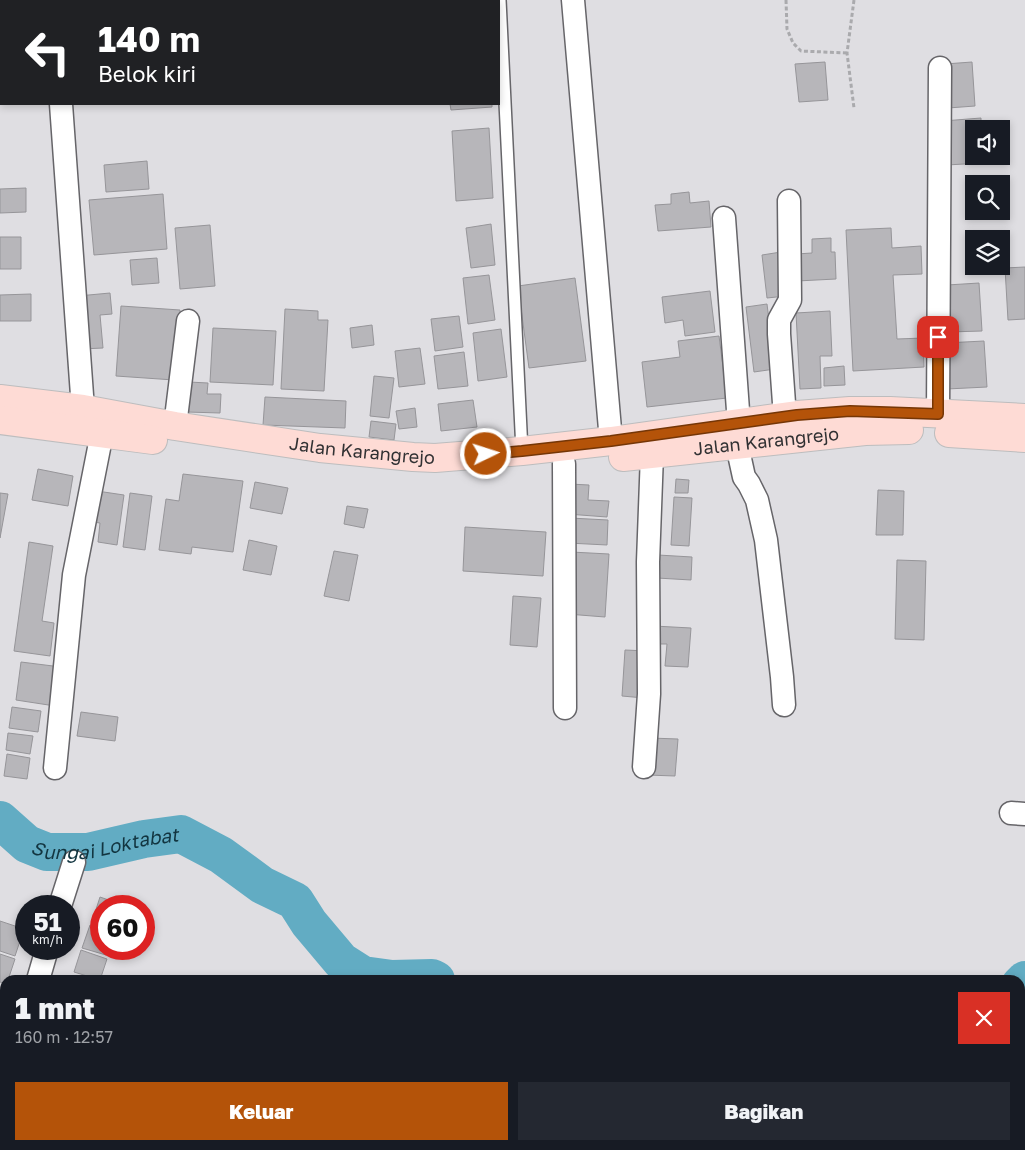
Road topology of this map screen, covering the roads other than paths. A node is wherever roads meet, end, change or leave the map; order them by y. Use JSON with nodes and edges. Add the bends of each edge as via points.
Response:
{"nodes":[{"id":1,"x":500,"y":0,"type":"edge"},
{"id":2,"x":574,"y":0,"type":"edge"},
{"id":3,"x":940,"y":68,"type":"dead end"},
{"id":4,"x":61,"y":105,"type":"edge"},
{"id":5,"x":789,"y":200,"type":"dead end"},
{"id":6,"x":724,"y":218,"type":"dead end"},
{"id":7,"x":188,"y":321,"type":"dead end"},
{"id":8,"x":0,"y":399,"type":"edge"},
{"id":9,"x":83,"y":409,"type":"junction"},
{"id":10,"x":938,"y":414,"type":"junction"},
{"id":11,"x":785,"y":417,"type":"junction"},
{"id":12,"x":1025,"y":418,"type":"edge"},
{"id":13,"x":0,"y":420,"type":"edge"},
{"id":14,"x":175,"y":426,"type":"junction"},
{"id":15,"x":102,"y":433,"type":"junction"},
{"id":16,"x":738,"y":434,"type":"junction"},
{"id":17,"x":1025,"y":438,"type":"edge"},
{"id":18,"x":611,"y":441,"type":"junction"},
{"id":19,"x":522,"y":451,"type":"junction"},
{"id":20,"x":652,"y":454,"type":"junction"},
{"id":21,"x":564,"y":464,"type":"junction"},
{"id":22,"x":784,"y":705,"type":"dead end"},
{"id":23,"x":565,"y":708,"type":"dead end"},
{"id":24,"x":644,"y":767,"type":"dead end"},
{"id":25,"x":55,"y":768,"type":"dead end"},
{"id":26,"x":74,"y":862,"type":"dead end"},
{"id":27,"x":64,"y":895,"type":"edge"},
{"id":28,"x":44,"y":960,"type":"edge"},
{"id":29,"x":39,"y":975,"type":"edge"}],
"edges":[{"from":1,"to":19,"type":"lane"},
{"from":2,"to":18,"type":"street"},
{"from":3,"to":10,"type":"street"},
{"from":4,"to":9,"type":"street"},
{"from":5,"to":11,"type":"street","via":[[790,300],[780,320],[779,334]]},
{"from":6,"to":16,"type":"street"},
{"from":7,"to":14,"type":"street"},
{"from":8,"to":9,"type":"main road","name":"Jalan Karangrejo"},
{"from":9,"to":14,"type":"main road","name":"Jalan Karangrejo"},
{"from":10,"to":11,"type":"main road","name":"Jalan Karangrejo","via":[[850,411]]},
{"from":10,"to":12,"type":"main road","name":"Jalan Karangrejo"},
{"from":11,"to":16,"type":"main road","name":"Jalan Karangrejo"},
{"from":13,"to":15,"type":"main road","name":"Jalan Karangrejo"},
{"from":14,"to":19,"type":"main road","name":"Jalan Karangrejo","via":[[413,458]]},
{"from":15,"to":21,"type":"main road","name":"Jalan Karangrejo","via":[[400,471]]},
{"from":15,"to":25,"type":"street","via":[[74,575]]},
{"from":16,"to":17,"type":"main road","name":"Jalan Karangrejo","via":[[888,430]]},
{"from":16,"to":18,"type":"main road","name":"Jalan Karangrejo"},
{"from":16,"to":20,"type":"main road","name":"Jalan Karangrejo"},
{"from":16,"to":22,"type":"street","via":[[744,477],[757,500],[766,540]]},
{"from":18,"to":19,"type":"main road","name":"Jalan Karangrejo"},
{"from":20,"to":21,"type":"main road","name":"Jalan Karangrejo"},
{"from":20,"to":24,"type":"street","via":[[648,562],[649,694]]},
{"from":21,"to":23,"type":"street"},
{"from":26,"to":27,"type":"street"},
{"from":28,"to":29,"type":"street"}]}
